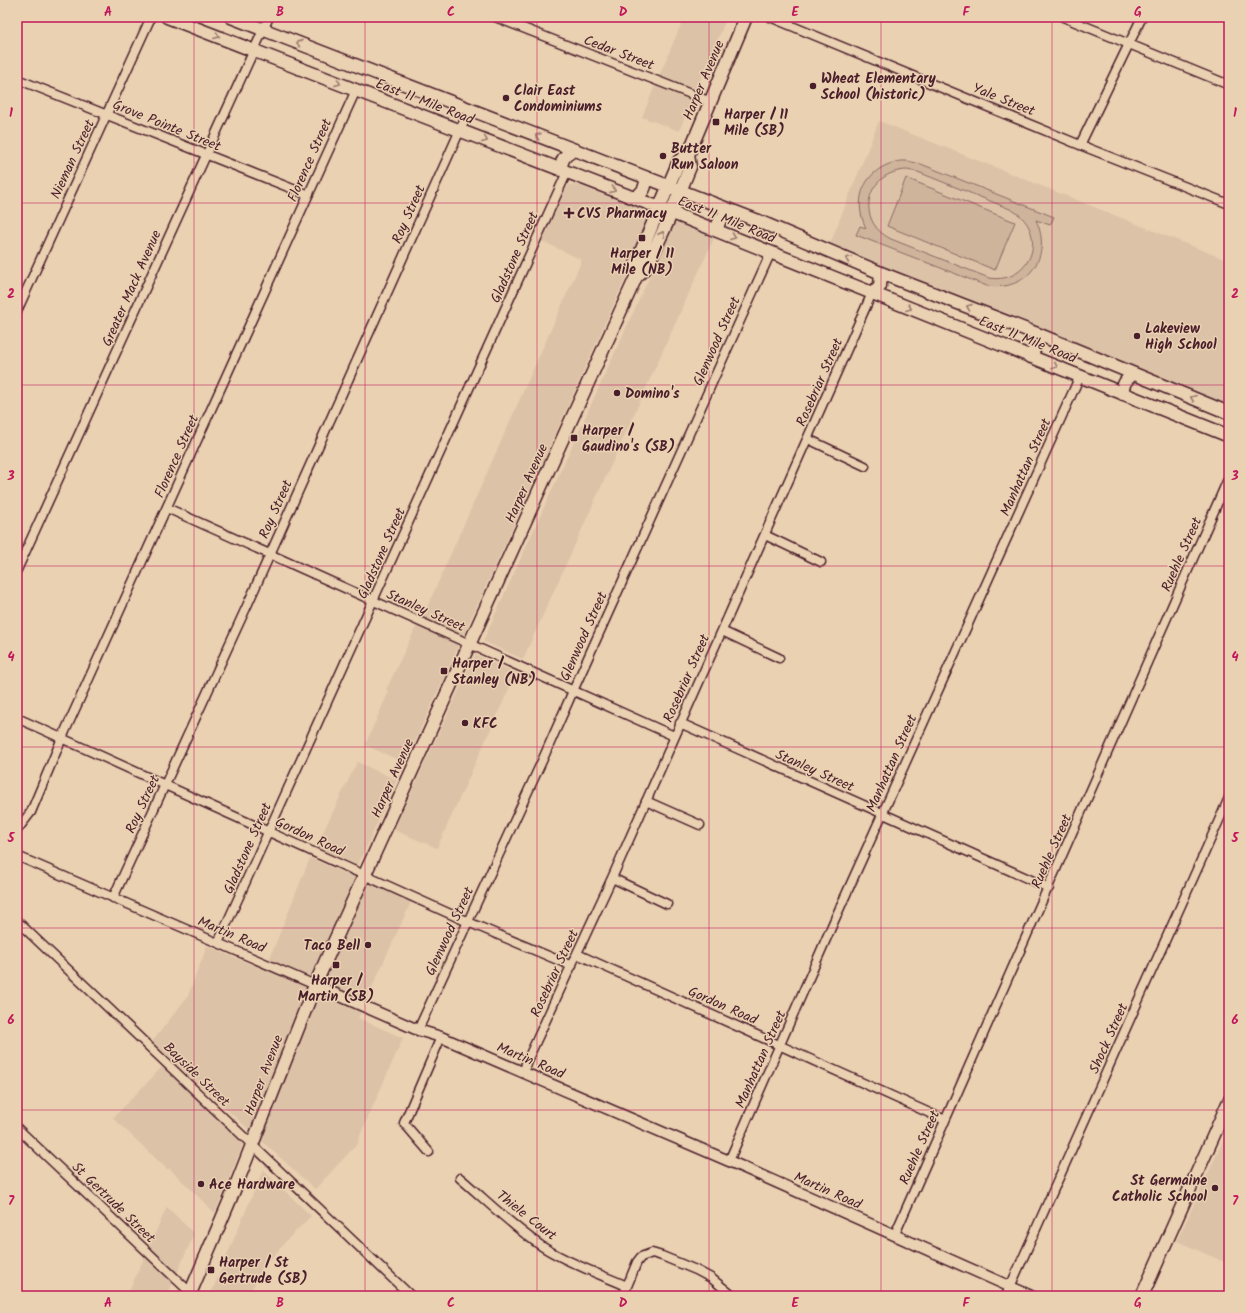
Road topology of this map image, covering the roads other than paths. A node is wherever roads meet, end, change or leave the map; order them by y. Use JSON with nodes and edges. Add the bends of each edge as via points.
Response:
{"nodes":[{"id":1,"x":151,"y":17,"type":"edge"},
{"id":2,"x":167,"y":17,"type":"edge"},
{"id":3,"x":231,"y":17,"type":"edge"},
{"id":4,"x":268,"y":17,"type":"edge"},
{"id":5,"x":495,"y":17,"type":"edge"},
{"id":6,"x":746,"y":17,"type":"edge"},
{"id":7,"x":770,"y":17,"type":"edge"},
{"id":8,"x":1062,"y":17,"type":"edge"},
{"id":9,"x":1142,"y":17,"type":"edge"},
{"id":10,"x":263,"y":29,"type":"junction"},
{"id":11,"x":1129,"y":44,"type":"junction"},
{"id":12,"x":253,"y":50,"type":"junction"},
{"id":13,"x":17,"y":79,"type":"edge"},
{"id":14,"x":1229,"y":85,"type":"edge"},
{"id":15,"x":356,"y":90,"type":"junction"},
{"id":16,"x":711,"y":102,"type":"junction"},
{"id":17,"x":469,"y":110,"type":"junction"},
{"id":18,"x":107,"y":115,"type":"junction"},
{"id":19,"x":460,"y":130,"type":"junction"},
{"id":20,"x":1080,"y":145,"type":"junction"},
{"id":21,"x":574,"y":150,"type":"junction"},
{"id":22,"x":206,"y":154,"type":"junction"},
{"id":23,"x":688,"y":155,"type":"junction"},
{"id":24,"x":564,"y":171,"type":"junction"},
{"id":25,"x":646,"y":178,"type":"junction"},
{"id":26,"x":669,"y":186,"type":"junction"},
{"id":27,"x":681,"y":191,"type":"junction"},
{"id":28,"x":308,"y":195,"type":"junction"},
{"id":29,"x":634,"y":198,"type":"junction"},
{"id":30,"x":1229,"y":204,"type":"edge"},
{"id":31,"x":666,"y":210,"type":"junction"},
{"id":32,"x":731,"y":211,"type":"junction"},
{"id":33,"x":717,"y":231,"type":"junction"},
{"id":34,"x":771,"y":252,"type":"junction"},
{"id":35,"x":881,"y":273,"type":"junction"},
{"id":36,"x":872,"y":293,"type":"junction"},
{"id":37,"x":17,"y":312,"type":"edge"},
{"id":38,"x":1040,"y":335,"type":"junction"},
{"id":39,"x":1031,"y":357,"type":"junction"},
{"id":40,"x":1133,"y":374,"type":"junction"},
{"id":41,"x":1080,"y":376,"type":"junction"},
{"id":42,"x":1123,"y":394,"type":"junction"},
{"id":43,"x":1229,"y":413,"type":"edge"},
{"id":44,"x":1229,"y":436,"type":"edge"},
{"id":45,"x":808,"y":438,"type":"junction"},
{"id":46,"x":865,"y":466,"type":"dead end"},
{"id":47,"x":1229,"y":477,"type":"edge"},
{"id":48,"x":167,"y":508,"type":"junction"},
{"id":49,"x":765,"y":535,"type":"junction"},
{"id":50,"x":270,"y":553,"type":"junction"},
{"id":51,"x":821,"y":562,"type":"dead end"},
{"id":52,"x":17,"y":570,"type":"edge"},
{"id":53,"x":373,"y":601,"type":"junction"},
{"id":54,"x":722,"y":630,"type":"junction"},
{"id":55,"x":470,"y":644,"type":"junction"},
{"id":56,"x":779,"y":658,"type":"dead end"},
{"id":57,"x":572,"y":690,"type":"junction"},
{"id":58,"x":17,"y":718,"type":"edge"},
{"id":59,"x":680,"y":723,"type":"junction"},
{"id":60,"x":674,"y":736,"type":"junction"},
{"id":61,"x":62,"y":738,"type":"junction"},
{"id":62,"x":165,"y":785,"type":"junction"},
{"id":63,"x":1229,"y":798,"type":"edge"},
{"id":64,"x":646,"y":801,"type":"junction"},
{"id":65,"x":882,"y":814,"type":"junction"},
{"id":66,"x":700,"y":825,"type":"dead end"},
{"id":67,"x":17,"y":830,"type":"edge"},
{"id":68,"x":268,"y":831,"type":"junction"},
{"id":69,"x":17,"y":856,"type":"edge"},
{"id":70,"x":364,"y":875,"type":"junction"},
{"id":71,"x":612,"y":878,"type":"junction"},
{"id":72,"x":1049,"y":888,"type":"junction"},
{"id":73,"x":113,"y":898,"type":"junction"},
{"id":74,"x":667,"y":904,"type":"dead end"},
{"id":75,"x":17,"y":921,"type":"edge"},
{"id":76,"x":468,"y":922,"type":"junction"},
{"id":77,"x":218,"y":943,"type":"junction"},
{"id":78,"x":578,"y":954,"type":"junction"},
{"id":79,"x":572,"y":966,"type":"junction"},
{"id":80,"x":315,"y":985,"type":"junction"},
{"id":81,"x":418,"y":1030,"type":"junction"},
{"id":82,"x":441,"y":1037,"type":"junction"},
{"id":83,"x":780,"y":1045,"type":"junction"},
{"id":84,"x":524,"y":1073,"type":"junction"},
{"id":85,"x":1229,"y":1101,"type":"edge"},
{"id":86,"x":945,"y":1120,"type":"junction"},
{"id":87,"x":17,"y":1128,"type":"edge"},
{"id":88,"x":252,"y":1145,"type":"junction"},
{"id":89,"x":429,"y":1152,"type":"dead end"},
{"id":90,"x":729,"y":1161,"type":"junction"},
{"id":91,"x":460,"y":1178,"type":"dead end"},
{"id":92,"x":895,"y":1234,"type":"junction"},
{"id":93,"x":626,"y":1286,"type":"junction"},
{"id":94,"x":1008,"y":1292,"type":"edge"},
{"id":95,"x":191,"y":1295,"type":"edge"},
{"id":96,"x":411,"y":1296,"type":"edge"},
{"id":97,"x":623,"y":1296,"type":"edge"},
{"id":98,"x":733,"y":1296,"type":"edge"},
{"id":99,"x":1031,"y":1296,"type":"edge"},
{"id":100,"x":1142,"y":1296,"type":"edge"}],
"edges":[{"from":1,"to":18,"type":"street","name":"Nieman Street"},
{"from":2,"to":12,"type":"main road","name":"East 11 Mile Road","one_way":true},
{"from":3,"to":10,"type":"main road","name":"East 11 Mile Road"},
{"from":4,"to":10,"type":"street","name":"Greater Mack Avenue"},
{"from":5,"to":16,"type":"street","name":"Cedar Street"},
{"from":6,"to":16,"type":"main road","name":"Harper Avenue"},
{"from":7,"to":20,"type":"street","name":"Yale Street"},
{"from":8,"to":11,"type":"street"},
{"from":9,"to":11,"type":"street"},
{"from":10,"to":12,"type":"street","name":"Greater Mack Avenue"},
{"from":17,"to":10,"type":"main road","name":"East 11 Mile Road","one_way":true},
{"from":11,"to":14,"type":"street"},
{"from":11,"to":20,"type":"street"},
{"from":12,"to":15,"type":"main road","name":"East 11 Mile Road","one_way":true},
{"from":12,"to":22,"type":"street","name":"Greater Mack Avenue"},
{"from":13,"to":18,"type":"street","name":"Grove Pointe Street"},
{"from":15,"to":19,"type":"main road","name":"East 11 Mile Road"},
{"from":15,"to":28,"type":"street","name":"Florence Street"},
{"from":16,"to":23,"type":"main road","name":"Harper Avenue"},
{"from":17,"to":19,"type":"street"},
{"from":21,"to":17,"type":"main road","name":"East 11 Mile Road","one_way":true},
{"from":18,"to":22,"type":"street","name":"Grove Pointe Street"},
{"from":18,"to":37,"type":"street","name":"Nieman Street"},
{"from":19,"to":24,"type":"main road","name":"East 11 Mile Road","one_way":true},
{"from":19,"to":50,"type":"street","name":"Roy Street"},
{"from":20,"to":30,"type":"street","name":"Yale Street"},
{"from":21,"to":24,"type":"main road","via":[[562,160]]},
{"from":21,"to":25,"type":"main road","name":"East 11 Mile Road"},
{"from":22,"to":28,"type":"street","name":"Grove Pointe Street"},
{"from":22,"to":52,"type":"street","name":"Greater Mack Avenue"},
{"from":23,"to":26,"type":"main road","name":"Harper Avenue","via":[[679,161]]},
{"from":23,"to":27,"type":"main road","name":"Harper Avenue","via":[[690,167]]},
{"from":24,"to":29,"type":"main road","name":"East 11 Mile Road","one_way":true},
{"from":24,"to":53,"type":"street","name":"Gladstone Street"},
{"from":25,"to":26,"type":"main road","name":"East 11 Mile Road"},
{"from":25,"to":29,"type":"main road","via":[[642,192]]},
{"from":26,"to":27,"type":"main road","name":"East 11 Mile Road"},
{"from":26,"to":31,"type":"main road","name":"Harper Avenue"},
{"from":27,"to":31,"type":"main road","name":"Harper Avenue"},
{"from":27,"to":32,"type":"main road","name":"East 11 Mile Road"},
{"from":28,"to":48,"type":"street","name":"Florence Street"},
{"from":29,"to":31,"type":"main road","name":"East 11 Mile Road"},
{"from":31,"to":33,"type":"main road","name":"East 11 Mile Road"},
{"from":31,"to":55,"type":"main road","name":"Harper Avenue","via":[[647,266],[636,277]]},
{"from":32,"to":33,"type":"main road","via":[[722,216]]},
{"from":35,"to":32,"type":"main road","name":"East 11 Mile Road","one_way":true},
{"from":33,"to":34,"type":"main road","name":"East 11 Mile Road","one_way":true},
{"from":34,"to":36,"type":"main road","name":"East 11 Mile Road"},
{"from":34,"to":57,"type":"street","name":"Glenwood Street"},
{"from":35,"to":36,"type":"main road","via":[[880,286]]},
{"from":38,"to":35,"type":"main road","name":"East 11 Mile Road","one_way":true},
{"from":36,"to":39,"type":"main road","name":"East 11 Mile Road","one_way":true},
{"from":36,"to":45,"type":"street","name":"Rosebriar Street"},
{"from":38,"to":39,"type":"main road"},
{"from":38,"to":40,"type":"main road","name":"East 11 Mile Road"},
{"from":39,"to":41,"type":"main road","name":"East 11 Mile Road","one_way":true},
{"from":40,"to":42,"type":"main road","via":[[1126,380]]},
{"from":43,"to":40,"type":"main road","name":"East 11 Mile Road","one_way":true},
{"from":41,"to":42,"type":"main road","name":"East 11 Mile Road"},
{"from":41,"to":65,"type":"street","name":"Manhattan Street"},
{"from":42,"to":44,"type":"main road","name":"East 11 Mile Road"},
{"from":45,"to":46,"type":"street"},
{"from":45,"to":49,"type":"street","name":"Rosebriar Street"},
{"from":47,"to":72,"type":"street","name":"Ruehle Street"},
{"from":48,"to":50,"type":"street","name":"Stanley Street"},
{"from":48,"to":61,"type":"street","name":"Florence Street"},
{"from":49,"to":51,"type":"street"},
{"from":49,"to":54,"type":"street","name":"Rosebriar Street"},
{"from":50,"to":53,"type":"street","name":"Stanley Street"},
{"from":50,"to":62,"type":"street","name":"Roy Street"},
{"from":53,"to":55,"type":"street","name":"Stanley Street"},
{"from":53,"to":68,"type":"street","name":"Gladstone Street"},
{"from":54,"to":56,"type":"street"},
{"from":54,"to":59,"type":"street","name":"Rosebriar Street"},
{"from":55,"to":57,"type":"street","name":"Stanley Street"},
{"from":55,"to":70,"type":"main road","name":"Harper Avenue"},
{"from":57,"to":60,"type":"street","name":"Stanley Street"},
{"from":57,"to":76,"type":"street","name":"Glenwood Street"},
{"from":58,"to":61,"type":"street","name":"Gordon Road"},
{"from":59,"to":60,"type":"street","name":"Rosebriar Street"},
{"from":59,"to":65,"type":"street","name":"Stanley Street"},
{"from":60,"to":64,"type":"street","name":"Rosebriar Street"},
{"from":61,"to":62,"type":"street","name":"Gordon Road"},
{"from":61,"to":67,"type":"street","name":"Florence Street","via":[[31,812]]},
{"from":62,"to":68,"type":"street","name":"Gordon Road"},
{"from":62,"to":73,"type":"street","name":"Roy Street"},
{"from":63,"to":94,"type":"street","name":"Shock Street"},
{"from":64,"to":66,"type":"street"},
{"from":64,"to":71,"type":"street","name":"Rosebriar Street"},
{"from":65,"to":72,"type":"street","name":"Stanley Street"},
{"from":65,"to":83,"type":"street","name":"Manhattan Street"},
{"from":68,"to":70,"type":"street","name":"Gordon Road"},
{"from":68,"to":77,"type":"street","name":"Gladstone Street"},
{"from":69,"to":73,"type":"street","name":"Martin Road"},
{"from":70,"to":76,"type":"street","name":"Gordon Road"},
{"from":70,"to":80,"type":"main road","name":"Harper Avenue"},
{"from":71,"to":74,"type":"street"},
{"from":71,"to":78,"type":"street","name":"Rosebriar Street"},
{"from":72,"to":86,"type":"street","name":"Ruehle Street"},
{"from":73,"to":77,"type":"street","name":"Martin Road"},
{"from":75,"to":88,"type":"street","name":"Bayside Street"},
{"from":76,"to":79,"type":"street","name":"Gordon Road"},
{"from":76,"to":81,"type":"street","name":"Glenwood Street"},
{"from":77,"to":80,"type":"street","name":"Martin Road"},
{"from":78,"to":79,"type":"street","name":"Rosebriar Street"},
{"from":78,"to":83,"type":"street","name":"Gordon Road"},
{"from":79,"to":84,"type":"street","name":"Rosebriar Street","via":[[526,1063]]},
{"from":80,"to":81,"type":"street","name":"Martin Road"},
{"from":80,"to":88,"type":"main road","name":"Harper Avenue"},
{"from":81,"to":82,"type":"street","name":"Martin Road"},
{"from":82,"to":84,"type":"street","name":"Martin Road"},
{"from":82,"to":89,"type":"street","via":[[404,1123]]},
{"from":83,"to":86,"type":"street","name":"Gordon Road"},
{"from":83,"to":90,"type":"street","name":"Manhattan Street"},
{"from":84,"to":90,"type":"street","name":"Martin Road"},
{"from":85,"to":100,"type":"main road"},
{"from":86,"to":92,"type":"street","name":"Ruehle Street"},
{"from":87,"to":95,"type":"street","name":"St Gertrude Street"},
{"from":88,"to":95,"type":"main road","name":"Harper Avenue"},
{"from":88,"to":96,"type":"street","name":"Bayside Street"},
{"from":90,"to":92,"type":"street","name":"Martin Road"},
{"from":91,"to":93,"type":"street","name":"Thiele Court","via":[[544,1248]]},
{"from":92,"to":94,"type":"street","name":"Martin Road"},
{"from":93,"to":97,"type":"street"},
{"from":93,"to":98,"type":"street","via":[[637,1262],[652,1253],[696,1270],[711,1278]]},
{"from":94,"to":99,"type":"street","name":"Martin Road"}]}
